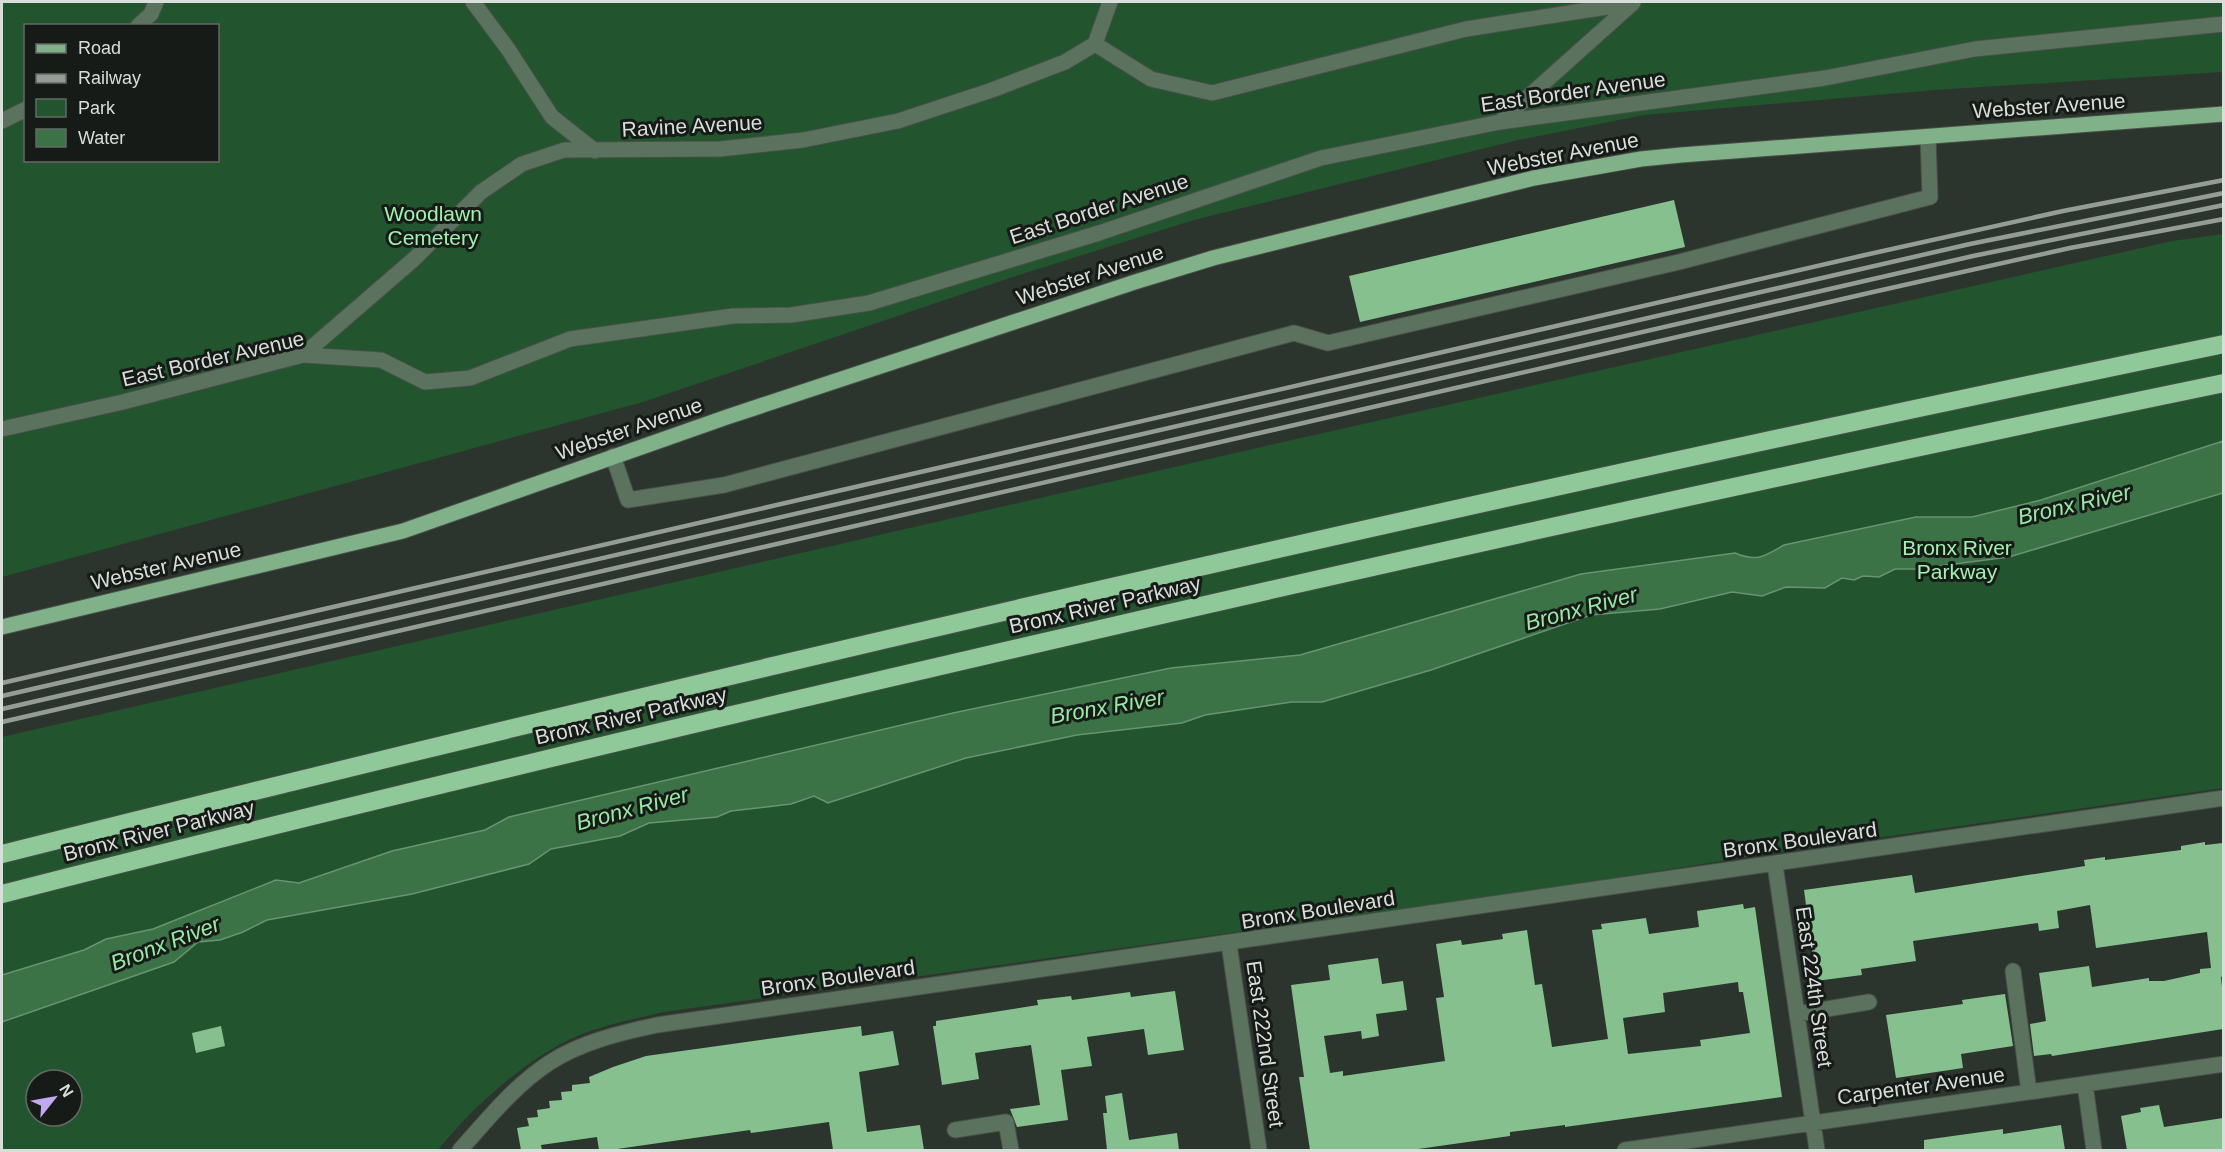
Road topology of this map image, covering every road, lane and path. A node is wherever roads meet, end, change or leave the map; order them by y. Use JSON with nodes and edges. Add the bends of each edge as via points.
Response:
{"nodes":[{"id":1,"x":156,"y":2,"type":"edge"},
{"id":2,"x":473,"y":2,"type":"edge"},
{"id":3,"x":1110,"y":2,"type":"edge"},
{"id":4,"x":1634,"y":2,"type":"edge"},
{"id":5,"x":140,"y":24,"type":"edge"},
{"id":6,"x":2223,"y":24,"type":"edge"},
{"id":7,"x":1095,"y":44,"type":"junction"},
{"id":8,"x":24,"y":110,"type":"edge"},
{"id":9,"x":2223,"y":114,"type":"edge"},
{"id":10,"x":2,"y":121,"type":"edge"},
{"id":11,"x":1500,"y":122,"type":"junction"},
{"id":12,"x":1928,"y":137,"type":"junction"},
{"id":13,"x":595,"y":151,"type":"junction"},
{"id":14,"x":2223,"y":344,"type":"edge"},
{"id":15,"x":303,"y":355,"type":"junction"},
{"id":16,"x":2223,"y":383,"type":"edge"},
{"id":17,"x":2,"y":429,"type":"edge"},
{"id":18,"x":613,"y":456,"type":"junction"},
{"id":19,"x":2,"y":627,"type":"edge"},
{"id":20,"x":2223,"y":798,"type":"edge"},
{"id":21,"x":2,"y":854,"type":"edge"},
{"id":22,"x":1775,"y":865,"type":"junction"},
{"id":23,"x":2,"y":894,"type":"edge"},
{"id":24,"x":1230,"y":944,"type":"junction"},
{"id":25,"x":2013,"y":971,"type":"dead end"},
{"id":26,"x":1869,"y":1002,"type":"dead end"},
{"id":27,"x":1797,"y":1014,"type":"junction"},
{"id":28,"x":2223,"y":1064,"type":"edge"},
{"id":29,"x":2085,"y":1084,"type":"junction"},
{"id":30,"x":2029,"y":1092,"type":"junction"},
{"id":31,"x":1812,"y":1123,"type":"junction"},
{"id":32,"x":955,"y":1130,"type":"dead end"},
{"id":33,"x":460,"y":1150,"type":"edge"},
{"id":34,"x":1011,"y":1150,"type":"edge"},
{"id":35,"x":1259,"y":1150,"type":"edge"},
{"id":36,"x":1625,"y":1150,"type":"edge"},
{"id":37,"x":1817,"y":1150,"type":"edge"},
{"id":38,"x":2094,"y":1150,"type":"edge"}],
"edges":[{"from":1,"to":5,"type":"street"},
{"from":2,"to":13,"type":"street","via":[[552,117]]},
{"from":3,"to":7,"type":"street"},
{"from":4,"to":7,"type":"street","via":[[1466,29],[1212,93],[1151,79]]},
{"from":4,"to":11,"type":"street"},
{"from":6,"to":11,"type":"street","name":"East Border Avenue","via":[[1975,49],[1825,78]]},
{"from":7,"to":13,"type":"street","name":"Ravine Avenue","via":[[1065,62],[898,121],[803,140],[720,149]]},
{"from":8,"to":10,"type":"street"},
{"from":9,"to":12,"type":"main road","name":"Webster Avenue"},
{"from":11,"to":15,"type":"street","name":"East Border Avenue","via":[[1321,158],[1099,233],[868,303],[791,315],[733,316],[570,339],[470,378],[424,382],[381,360]]},
{"from":12,"to":18,"type":"main road","name":"Webster Avenue","via":[[1641,159],[1492,188],[1170,271]]},
{"from":12,"to":18,"type":"street","via":[[1930,197],[1679,262],[1328,343],[1294,333],[724,485],[628,500]]},
{"from":13,"to":15,"type":"street","name":"Ravine Avenue","via":[[564,150],[522,164],[481,192],[414,259]]},
{"from":14,"to":21,"type":"highway","name":"Bronx River Parkway","via":[[1136,582]]},
{"from":15,"to":17,"type":"street","name":"East Border Avenue"},
{"from":16,"to":23,"type":"highway","name":"Bronx River Parkway","via":[[1750,483],[1160,615]]},
{"from":18,"to":19,"type":"main road","name":"Webster Avenue","via":[[403,531]]},
{"from":20,"to":22,"type":"street","name":"Bronx Boulevard"},
{"from":22,"to":24,"type":"street","name":"Bronx Boulevard"},
{"from":22,"to":27,"type":"street","name":"East 224th Street"},
{"from":24,"to":33,"type":"street","name":"Bronx Boulevard","via":[[657,1024],[617,1034],[580,1047],[549,1064],[505,1101]]},
{"from":24,"to":35,"type":"street","name":"East 222nd Street"},
{"from":25,"to":30,"type":"street"},
{"from":26,"to":27,"type":"street"},
{"from":27,"to":31,"type":"street","name":"East 224th Street"},
{"from":28,"to":29,"type":"street","name":"Carpenter Avenue"},
{"from":29,"to":30,"type":"street","name":"Carpenter Avenue"},
{"from":29,"to":38,"type":"street"},
{"from":30,"to":31,"type":"street","name":"Carpenter Avenue"},
{"from":31,"to":36,"type":"street","name":"Carpenter Avenue"},
{"from":31,"to":37,"type":"street","name":"East 224th Street"},
{"from":32,"to":34,"type":"street","via":[[1006,1122]]}]}
